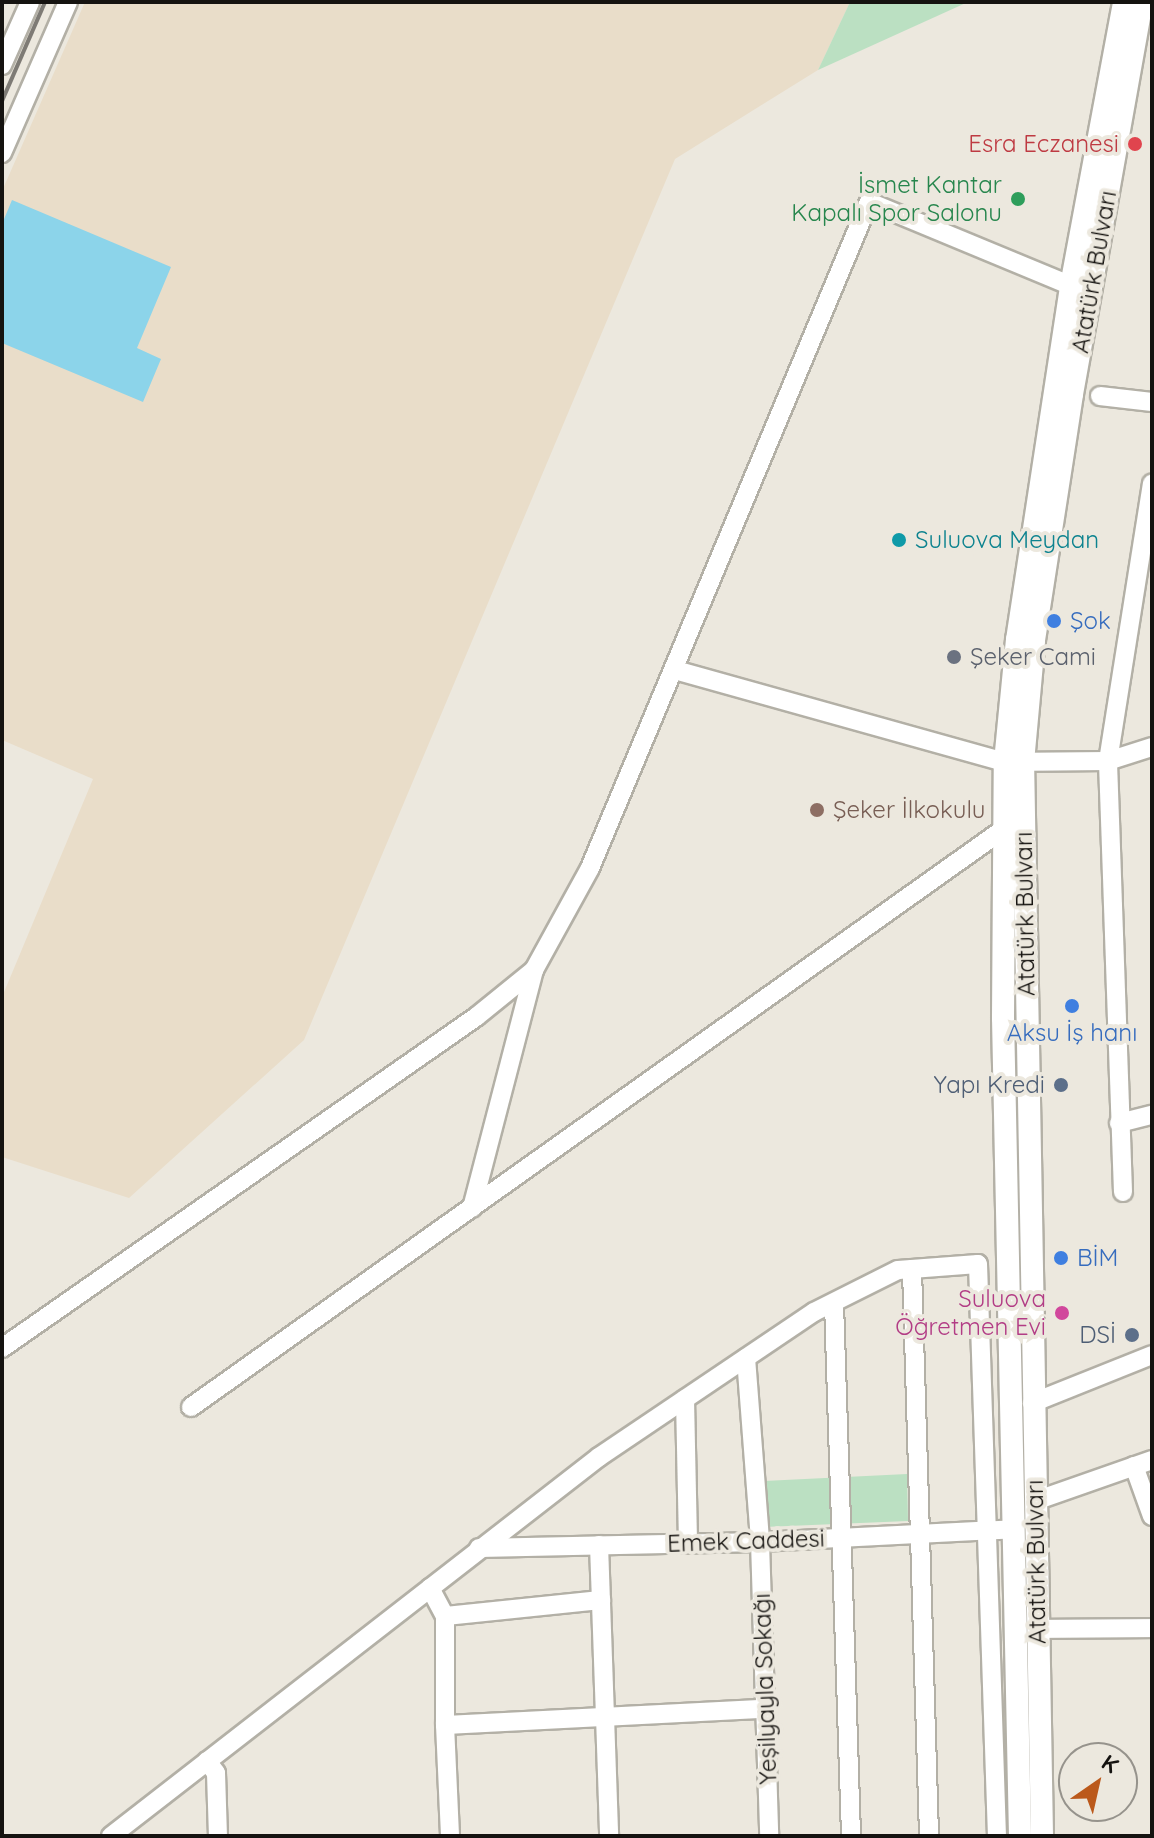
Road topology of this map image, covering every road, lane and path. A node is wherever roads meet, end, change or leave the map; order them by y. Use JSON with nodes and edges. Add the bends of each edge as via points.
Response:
{"nodes":[{"id":1,"x":68,"y":2,"type":"edge"},
{"id":2,"x":1124,"y":2,"type":"edge"},
{"id":3,"x":1142,"y":2,"type":"edge"},
{"id":4,"x":22,"y":5,"type":"edge"},
{"id":5,"x":1135,"y":42,"type":"edge"},
{"id":6,"x":2,"y":65,"type":"edge"},
{"id":7,"x":2,"y":153,"type":"edge"},
{"id":8,"x":1080,"y":290,"type":"junction"},
{"id":9,"x":1100,"y":396,"type":"dead end"},
{"id":10,"x":1152,"y":402,"type":"edge"},
{"id":11,"x":1152,"y":483,"type":"edge"},
{"id":12,"x":675,"y":670,"type":"junction"},
{"id":13,"x":1152,"y":747,"type":"edge"},
{"id":14,"x":1108,"y":761,"type":"junction"},
{"id":15,"x":1014,"y":762,"type":"junction"},
{"id":16,"x":1005,"y":828,"type":"junction"},
{"id":17,"x":534,"y":970,"type":"junction"},
{"id":18,"x":1152,"y":1115,"type":"edge"},
{"id":19,"x":1119,"y":1123,"type":"junction"},
{"id":20,"x":1123,"y":1192,"type":"dead end"},
{"id":21,"x":472,"y":1208,"type":"junction"},
{"id":22,"x":912,"y":1269,"type":"junction"},
{"id":23,"x":834,"y":1303,"type":"junction"},
{"id":24,"x":2,"y":1348,"type":"edge"},
{"id":25,"x":1152,"y":1355,"type":"edge"},
{"id":26,"x":746,"y":1358,"type":"junction"},
{"id":27,"x":685,"y":1399,"type":"junction"},
{"id":28,"x":1032,"y":1403,"type":"junction"},
{"id":29,"x":191,"y":1407,"type":"dead end"},
{"id":30,"x":1143,"y":1463,"type":"edge"},
{"id":31,"x":1035,"y":1501,"type":"junction"},
{"id":32,"x":1152,"y":1516,"type":"edge"},
{"id":33,"x":1014,"y":1529,"type":"junction"},
{"id":34,"x":988,"y":1530,"type":"junction"},
{"id":35,"x":920,"y":1534,"type":"junction"},
{"id":36,"x":839,"y":1538,"type":"junction"},
{"id":37,"x":760,"y":1542,"type":"junction"},
{"id":38,"x":688,"y":1543,"type":"junction"},
{"id":39,"x":599,"y":1545,"type":"junction"},
{"id":40,"x":479,"y":1548,"type":"junction"},
{"id":41,"x":430,"y":1588,"type":"junction"},
{"id":42,"x":601,"y":1600,"type":"junction"},
{"id":43,"x":445,"y":1616,"type":"junction"},
{"id":44,"x":1152,"y":1628,"type":"edge"},
{"id":45,"x":1038,"y":1629,"type":"junction"},
{"id":46,"x":765,"y":1709,"type":"junction"},
{"id":47,"x":605,"y":1718,"type":"junction"},
{"id":48,"x":445,"y":1725,"type":"junction"},
{"id":49,"x":207,"y":1761,"type":"junction"},
{"id":50,"x":111,"y":1836,"type":"edge"},
{"id":51,"x":218,"y":1836,"type":"edge"},
{"id":52,"x":450,"y":1836,"type":"edge"},
{"id":53,"x":609,"y":1836,"type":"edge"},
{"id":54,"x":769,"y":1836,"type":"edge"},
{"id":55,"x":851,"y":1836,"type":"edge"},
{"id":56,"x":929,"y":1836,"type":"edge"},
{"id":57,"x":997,"y":1836,"type":"edge"},
{"id":58,"x":1020,"y":1836,"type":"edge"},
{"id":59,"x":1042,"y":1836,"type":"edge"}],
"edges":[{"from":1,"to":7,"type":"street"},
{"from":2,"to":5,"type":"main road","name":"Atatürk Bulvarı"},
{"from":3,"to":5,"type":"main road","name":"Atatürk Bulvarı"},
{"from":4,"to":6,"type":"street"},
{"from":5,"to":8,"type":"main road","name":"Atatürk Bulvarı"},
{"from":8,"to":12,"type":"street","via":[[869,202]]},
{"from":8,"to":15,"type":"main road","name":"Atatürk Bulvarı"},
{"from":9,"to":10,"type":"street"},
{"from":11,"to":14,"type":"street"},
{"from":12,"to":15,"type":"street"},
{"from":12,"to":17,"type":"street","via":[[590,868]]},
{"from":13,"to":14,"type":"street"},
{"from":14,"to":15,"type":"street"},
{"from":14,"to":19,"type":"street"},
{"from":15,"to":16,"type":"main road","name":"Atatürk Bulvarı"},
{"from":15,"to":28,"type":"main road","name":"Atatürk Bulvarı"},
{"from":16,"to":21,"type":"street"},
{"from":16,"to":33,"type":"main road","name":"Atatürk Bulvarı","via":[[1003,1018]]},
{"from":17,"to":21,"type":"street"},
{"from":17,"to":24,"type":"street","via":[[476,1017]]},
{"from":18,"to":19,"type":"street"},
{"from":19,"to":20,"type":"street"},
{"from":21,"to":29,"type":"street"},
{"from":22,"to":23,"type":"street","via":[[898,1270]]},
{"from":22,"to":34,"type":"street","via":[[978,1264]]},
{"from":22,"to":35,"type":"street"},
{"from":23,"to":26,"type":"street"},
{"from":23,"to":36,"type":"street"},
{"from":25,"to":28,"type":"street"},
{"from":26,"to":27,"type":"street"},
{"from":26,"to":37,"type":"street","name":"Yeşilyayla Sokağı"},
{"from":27,"to":38,"type":"street"},
{"from":27,"to":40,"type":"street"},
{"from":28,"to":31,"type":"main road","name":"Atatürk Bulvarı"},
{"from":30,"to":31,"type":"street"},
{"from":30,"to":32,"type":"street"},
{"from":31,"to":45,"type":"main road","name":"Atatürk Bulvarı"},
{"from":33,"to":34,"type":"street","name":"Emek Caddesi"},
{"from":33,"to":58,"type":"main road","name":"Atatürk Bulvarı"},
{"from":34,"to":35,"type":"street","name":"Emek Caddesi"},
{"from":34,"to":57,"type":"street"},
{"from":35,"to":36,"type":"street","name":"Emek Caddesi"},
{"from":35,"to":56,"type":"street"},
{"from":36,"to":37,"type":"street","name":"Emek Caddesi"},
{"from":36,"to":55,"type":"street"},
{"from":37,"to":38,"type":"street","name":"Emek Caddesi"},
{"from":37,"to":46,"type":"street","name":"Yeşilyayla Sokağı"},
{"from":38,"to":39,"type":"street","name":"Emek Caddesi"},
{"from":39,"to":40,"type":"street","name":"Emek Caddesi"},
{"from":39,"to":42,"type":"street"},
{"from":40,"to":41,"type":"street"},
{"from":41,"to":43,"type":"street"},
{"from":41,"to":49,"type":"street"},
{"from":42,"to":43,"type":"street"},
{"from":42,"to":47,"type":"street"},
{"from":43,"to":48,"type":"street"},
{"from":44,"to":45,"type":"street"},
{"from":45,"to":59,"type":"main road","name":"Atatürk Bulvarı"},
{"from":46,"to":47,"type":"street"},
{"from":46,"to":54,"type":"street","name":"Yeşilyayla Sokağı"},
{"from":47,"to":48,"type":"street"},
{"from":47,"to":53,"type":"street"},
{"from":48,"to":52,"type":"street"},
{"from":49,"to":50,"type":"street"},
{"from":49,"to":51,"type":"street","via":[[216,1773]]}]}
